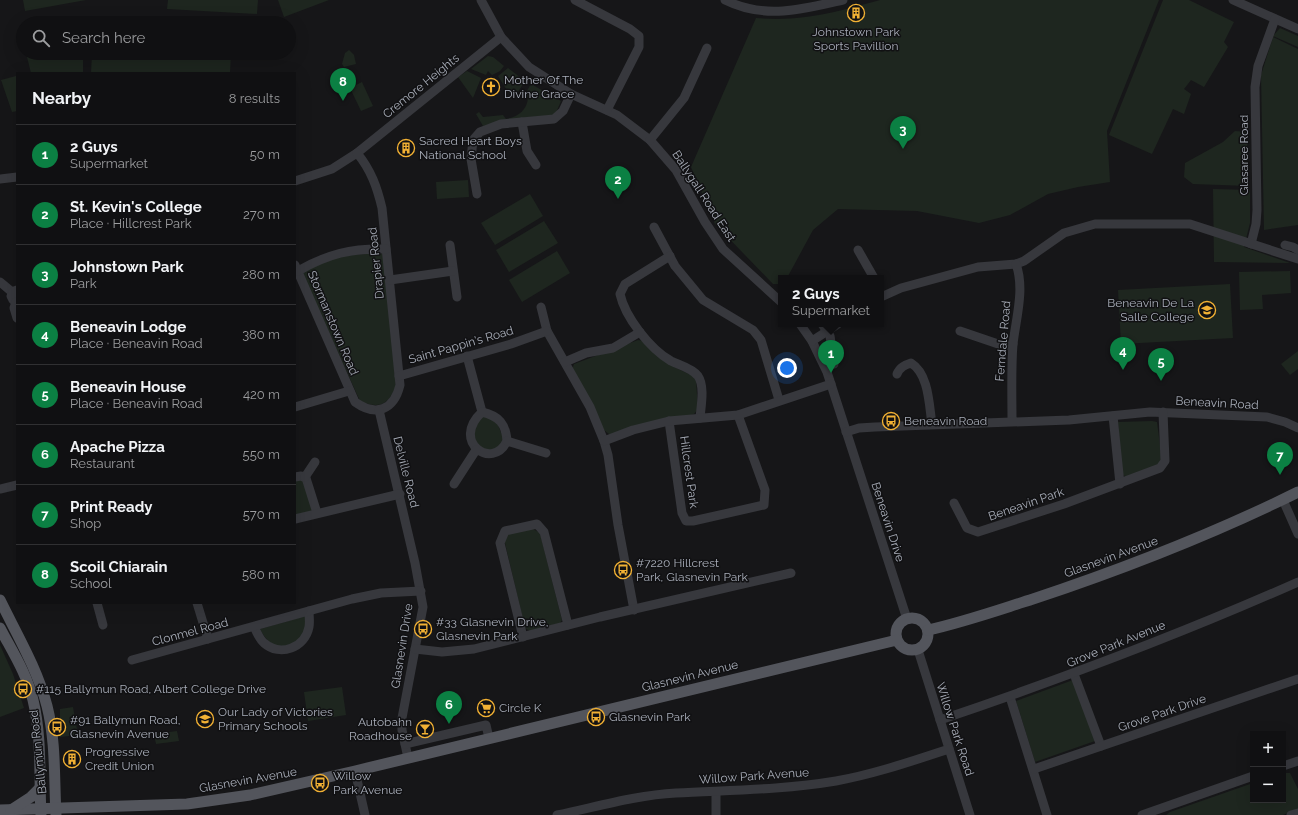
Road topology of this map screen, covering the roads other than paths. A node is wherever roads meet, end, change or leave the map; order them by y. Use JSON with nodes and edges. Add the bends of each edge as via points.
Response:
{"nodes":[{"id":1,"x":481,"y":0,"type":"edge"},
{"id":2,"x":575,"y":0,"type":"edge"},
{"id":3,"x":725,"y":0,"type":"edge"},
{"id":4,"x":843,"y":0,"type":"edge"},
{"id":5,"x":1233,"y":0,"type":"edge"},
{"id":6,"x":1275,"y":19,"type":"junction"},
{"id":7,"x":1298,"y":29,"type":"edge"},
{"id":8,"x":501,"y":37,"type":"junction"},
{"id":9,"x":707,"y":48,"type":"dead end"},
{"id":10,"x":571,"y":94,"type":"junction"},
{"id":11,"x":607,"y":110,"type":"junction"},
{"id":12,"x":522,"y":122,"type":"junction"},
{"id":13,"x":650,"y":140,"type":"junction"},
{"id":14,"x":357,"y":153,"type":"junction"},
{"id":15,"x":536,"y":164,"type":"dead end"},
{"id":16,"x":16,"y":177,"type":"edge"},
{"id":17,"x":0,"y":179,"type":"edge"},
{"id":18,"x":296,"y":181,"type":"edge"},
{"id":19,"x":477,"y":194,"type":"dead end"},
{"id":20,"x":654,"y":227,"type":"dead end"},
{"id":21,"x":1251,"y":244,"type":"junction"},
{"id":22,"x":450,"y":245,"type":"dead end"},
{"id":23,"x":1285,"y":245,"type":"dead end"},
{"id":24,"x":386,"y":249,"type":"junction"},
{"id":25,"x":858,"y":250,"type":"dead end"},
{"id":26,"x":670,"y":256,"type":"junction"},
{"id":27,"x":1298,"y":256,"type":"edge"},
{"id":28,"x":1016,"y":264,"type":"junction"},
{"id":29,"x":296,"y":268,"type":"edge"},
{"id":30,"x":453,"y":271,"type":"junction"},
{"id":31,"x":872,"y":275,"type":"edge"},
{"id":32,"x":390,"y":280,"type":"junction"},
{"id":33,"x":0,"y":282,"type":"edge"},
{"id":34,"x":15,"y":291,"type":"edge"},
{"id":35,"x":884,"y":294,"type":"edge"},
{"id":36,"x":457,"y":297,"type":"dead end"},
{"id":37,"x":778,"y":299,"type":"edge"},
{"id":38,"x":16,"y":302,"type":"edge"},
{"id":39,"x":16,"y":305,"type":"edge"},
{"id":40,"x":540,"y":307,"type":"dead end"},
{"id":41,"x":16,"y":315,"type":"edge"},
{"id":42,"x":802,"y":327,"type":"edge"},
{"id":43,"x":825,"y":327,"type":"edge"},
{"id":44,"x":547,"y":331,"type":"junction"},
{"id":45,"x":960,"y":331,"type":"dead end"},
{"id":46,"x":640,"y":332,"type":"junction"},
{"id":47,"x":812,"y":341,"type":"junction"},
{"id":48,"x":1013,"y":344,"type":"junction"},
{"id":49,"x":467,"y":356,"type":"junction"},
{"id":50,"x":565,"y":362,"type":"junction"},
{"id":51,"x":834,"y":364,"type":"dead end"},
{"id":52,"x":897,"y":374,"type":"dead end"},
{"id":53,"x":399,"y":376,"type":"junction"},
{"id":54,"x":831,"y":384,"type":"junction"},
{"id":55,"x":349,"y":391,"type":"junction"},
{"id":56,"x":779,"y":400,"type":"junction"},
{"id":57,"x":296,"y":407,"type":"edge"},
{"id":58,"x":379,"y":410,"type":"junction"},
{"id":59,"x":482,"y":412,"type":"junction"},
{"id":60,"x":1163,"y":412,"type":"junction"},
{"id":61,"x":738,"y":415,"type":"junction"},
{"id":62,"x":1113,"y":416,"type":"junction"},
{"id":63,"x":700,"y":418,"type":"junction"},
{"id":64,"x":669,"y":421,"type":"junction"},
{"id":65,"x":1012,"y":421,"type":"junction"},
{"id":66,"x":932,"y":424,"type":"junction"},
{"id":67,"x":1298,"y":428,"type":"edge"},
{"id":68,"x":846,"y":432,"type":"junction"},
{"id":69,"x":506,"y":441,"type":"junction"},
{"id":70,"x":604,"y":441,"type":"junction"},
{"id":71,"x":476,"y":450,"type":"junction"},
{"id":72,"x":546,"y":454,"type":"dead end"},
{"id":73,"x":315,"y":462,"type":"dead end"},
{"id":74,"x":296,"y":477,"type":"edge"},
{"id":75,"x":305,"y":477,"type":"junction"},
{"id":76,"x":454,"y":484,"type":"dead end"},
{"id":77,"x":1120,"y":484,"type":"junction"},
{"id":78,"x":16,"y":485,"type":"edge"},
{"id":79,"x":0,"y":489,"type":"edge"},
{"id":80,"x":1298,"y":492,"type":"edge"},
{"id":81,"x":400,"y":494,"type":"junction"},
{"id":82,"x":1283,"y":500,"type":"junction"},
{"id":83,"x":954,"y":503,"type":"dead end"},
{"id":84,"x":317,"y":513,"type":"junction"},
{"id":85,"x":296,"y":520,"type":"edge"},
{"id":86,"x":1298,"y":534,"type":"edge"},
{"id":87,"x":409,"y":539,"type":"joint"},
{"id":88,"x":791,"y":573,"type":"dead end"},
{"id":89,"x":1298,"y":582,"type":"edge"},
{"id":90,"x":421,"y":591,"type":"junction"},
{"id":91,"x":0,"y":600,"type":"edge"},
{"id":92,"x":97,"y":604,"type":"edge"},
{"id":93,"x":197,"y":604,"type":"edge"},
{"id":94,"x":0,"y":610,"type":"edge"},
{"id":95,"x":634,"y":610,"type":"junction"},
{"id":96,"x":309,"y":611,"type":"junction"},
{"id":97,"x":907,"y":619,"type":"junction"},
{"id":98,"x":0,"y":624,"type":"edge"},
{"id":99,"x":103,"y":625,"type":"dead end"},
{"id":100,"x":568,"y":625,"type":"junction"},
{"id":101,"x":254,"y":627,"type":"junction"},
{"id":102,"x":0,"y":628,"type":"edge"},
{"id":103,"x":928,"y":630,"type":"junction"},
{"id":104,"x":523,"y":637,"type":"junction"},
{"id":105,"x":208,"y":639,"type":"junction"},
{"id":106,"x":897,"y":640,"type":"junction"},
{"id":107,"x":416,"y":649,"type":"junction"},
{"id":108,"x":918,"y":650,"type":"junction"},
{"id":109,"x":132,"y":660,"type":"dead end"},
{"id":110,"x":1074,"y":674,"type":"junction"},
{"id":111,"x":1298,"y":679,"type":"edge"},
{"id":112,"x":1010,"y":697,"type":"junction"},
{"id":113,"x":940,"y":720,"type":"junction"},
{"id":114,"x":453,"y":732,"type":"junction"},
{"id":115,"x":489,"y":738,"type":"junction"},
{"id":116,"x":405,"y":744,"type":"junction"},
{"id":117,"x":456,"y":746,"type":"junction"},
{"id":118,"x":1101,"y":746,"type":"junction"},
{"id":119,"x":949,"y":748,"type":"junction"},
{"id":120,"x":408,"y":758,"type":"junction"},
{"id":121,"x":1296,"y":762,"type":"edge"},
{"id":122,"x":1286,"y":765,"type":"edge"},
{"id":123,"x":1034,"y":769,"type":"junction"},
{"id":124,"x":355,"y":771,"type":"junction"},
{"id":125,"x":1298,"y":771,"type":"edge"},
{"id":126,"x":1250,"y":777,"type":"edge"},
{"id":127,"x":40,"y":788,"type":"junction"},
{"id":128,"x":716,"y":792,"type":"junction"},
{"id":129,"x":9,"y":811,"type":"edge"},
{"id":130,"x":56,"y":811,"type":"edge"},
{"id":131,"x":41,"y":812,"type":"edge"},
{"id":132,"x":1154,"y":813,"type":"edge"},
{"id":133,"x":1298,"y":813,"type":"edge"},
{"id":134,"x":366,"y":815,"type":"edge"},
{"id":135,"x":557,"y":815,"type":"edge"},
{"id":136,"x":716,"y":815,"type":"edge"},
{"id":137,"x":970,"y":815,"type":"edge"},
{"id":138,"x":1047,"y":815,"type":"edge"},
{"id":139,"x":1142,"y":815,"type":"edge"},
{"id":140,"x":1292,"y":815,"type":"edge"}],
"edges":[{"from":1,"to":8,"type":"street","name":"Ballygall Road East"},
{"from":2,"to":11,"type":"street","via":[[639,36],[639,47]]},
{"from":3,"to":4,"type":"street","via":[[745,8],[780,12],[802,10]]},
{"from":5,"to":6,"type":"street"},
{"from":6,"to":7,"type":"street"},
{"from":6,"to":21,"type":"street","name":"Glasaree Road","via":[[1258,66],[1255,87],[1257,210]]},
{"from":8,"to":10,"type":"street","name":"Ballygall Road East","via":[[529,67]]},
{"from":8,"to":14,"type":"street","name":"Cremore Heights"},
{"from":9,"to":13,"type":"street","via":[[684,98]]},
{"from":10,"to":11,"type":"street","name":"Ballygall Road East"},
{"from":10,"to":12,"type":"street","via":[[563,111],[554,119]]},
{"from":11,"to":13,"type":"street","name":"Ballygall Road East","via":[[631,124]]},
{"from":12,"to":15,"type":"street","via":[[527,151]]},
{"from":12,"to":19,"type":"street","via":[[490,127],[480,132],[473,140],[471,159]]},
{"from":13,"to":37,"type":"street","name":"Ballygall Road East","via":[[676,170],[720,245]]},
{"from":14,"to":18,"type":"street","name":"Cremore Heights","via":[[332,169]]},
{"from":14,"to":24,"type":"street","name":"Drapier Road","via":[[376,182],[382,208]]},
{"from":16,"to":17,"type":"street"},
{"from":20,"to":26,"type":"street"},
{"from":21,"to":27,"type":"street"},
{"from":21,"to":28,"type":"street","via":[[1190,224],[1095,224],[1064,232]]},
{"from":22,"to":30,"type":"street"},
{"from":23,"to":27,"type":"street","via":[[1293,247]]},
{"from":24,"to":29,"type":"street","via":[[357,249],[336,253]]},
{"from":24,"to":32,"type":"street","name":"Drapier Road"},
{"from":25,"to":31,"type":"street"},
{"from":26,"to":46,"type":"street","via":[[622,288],[622,304]]},
{"from":26,"to":56,"type":"street","via":[[689,285],[703,300],[753,330],[761,340]]},
{"from":28,"to":35,"type":"street","via":[[978,268]]},
{"from":28,"to":48,"type":"street","name":"Ferndale Road","via":[[1019,298]]},
{"from":29,"to":55,"type":"street","name":"Stormanstown Road"},
{"from":30,"to":32,"type":"street"},
{"from":30,"to":36,"type":"street"},
{"from":32,"to":53,"type":"street","name":"Drapier Road"},
{"from":33,"to":34,"type":"street"},
{"from":34,"to":38,"type":"street","via":[[11,298]]},
{"from":39,"to":41,"type":"street"},
{"from":40,"to":44,"type":"street"},
{"from":42,"to":47,"type":"street"},
{"from":43,"to":47,"type":"street"},
{"from":43,"to":51,"type":"street","via":[[830,336]]},
{"from":44,"to":49,"type":"street","name":"Saint Pappin's Road"},
{"from":44,"to":50,"type":"street"},
{"from":45,"to":48,"type":"street","via":[[1004,346]]},
{"from":46,"to":50,"type":"street","via":[[613,348],[586,353]]},
{"from":46,"to":63,"type":"street","via":[[664,357],[697,375],[700,382]]},
{"from":47,"to":54,"type":"street"},
{"from":48,"to":65,"type":"street","name":"Ferndale Road"},
{"from":49,"to":53,"type":"street","name":"Saint Pappin's Road"},
{"from":49,"to":59,"type":"street"},
{"from":50,"to":70,"type":"street","via":[[590,407]]},
{"from":52,"to":66,"type":"street","via":[[902,367],[911,363],[916,366],[922,375]]},
{"from":53,"to":58,"type":"street","name":"Saint Pappin's Road","via":[[397,396],[391,404]]},
{"from":54,"to":56,"type":"street","name":"Hillcrest Park"},
{"from":54,"to":68,"type":"street"},
{"from":55,"to":57,"type":"street"},
{"from":55,"to":58,"type":"street","via":[[355,402],[362,407]]},
{"from":56,"to":61,"type":"street","name":"Hillcrest Park"},
{"from":58,"to":81,"type":"street","name":"Delville Road"},
{"from":59,"to":69,"type":"street","via":[[501,421]]},
{"from":59,"to":71,"type":"street","via":[[471,426],[471,441]]},
{"from":60,"to":62,"type":"street","name":"Beneavin Road"},
{"from":60,"to":67,"type":"street","name":"Beneavin Road","via":[[1267,417]]},
{"from":60,"to":77,"type":"street","name":"Beneavin Park","via":[[1164,464]]},
{"from":61,"to":63,"type":"street","name":"Hillcrest Park"},
{"from":61,"to":64,"type":"street","name":"Hillcrest Park","via":[[765,490],[764,505],[693,521],[686,521],[682,513]]},
{"from":62,"to":65,"type":"street","name":"Beneavin Road"},
{"from":62,"to":77,"type":"street"},
{"from":63,"to":64,"type":"street","name":"Hillcrest Park"},
{"from":64,"to":70,"type":"street","name":"Hillcrest Park"},
{"from":65,"to":66,"type":"street","name":"Beneavin Road"},
{"from":66,"to":68,"type":"street","name":"Beneavin Road","via":[[860,428]]},
{"from":68,"to":97,"type":"street","name":"Beneavin Drive"},
{"from":69,"to":71,"type":"street","via":[[498,452],[489,454]]},
{"from":69,"to":72,"type":"street"},
{"from":70,"to":95,"type":"street"},
{"from":71,"to":76,"type":"street"},
{"from":73,"to":75,"type":"street"},
{"from":74,"to":75,"type":"street"},
{"from":75,"to":84,"type":"street"},
{"from":77,"to":83,"type":"street","name":"Beneavin Park","via":[[978,532],[967,528]]},
{"from":78,"to":79,"type":"street"},
{"from":80,"to":82,"type":"main road","name":"Glasnevin Avenue"},
{"from":81,"to":84,"type":"street"},
{"from":81,"to":87,"type":"street","name":"Delville Road"},
{"from":82,"to":86,"type":"street"},
{"from":82,"to":103,"type":"main road","name":"Glasnevin Avenue","via":[[1118,569],[994,611]]},
{"from":84,"to":85,"type":"street"},
{"from":87,"to":90,"type":"street","name":"Glasnevin Drive"},
{"from":88,"to":95,"type":"street"},
{"from":89,"to":110,"type":"street","name":"Grove Park Avenue"},
{"from":90,"to":96,"type":"street","name":"Clonmel Road","via":[[381,593]]},
{"from":90,"to":107,"type":"street","name":"Glasnevin Drive","via":[[423,607]]},
{"from":91,"to":130,"type":"main road","name":"Ballymun Road","via":[[35,671],[47,707],[51,726]]},
{"from":92,"to":99,"type":"street"},
{"from":93,"to":105,"type":"street"},
{"from":94,"to":98,"type":"main road","via":[[3,620]]},
{"from":95,"to":100,"type":"street"},
{"from":96,"to":101,"type":"street","name":"Clonmel Road"},
{"from":96,"to":101,"type":"street","via":[[310,626],[305,638],[292,648],[271,648],[263,643]]},
{"from":97,"to":103,"type":"main road","via":[[922,621]]},
{"from":97,"to":106,"type":"main road","via":[[897,630]]},
{"from":100,"to":104,"type":"street"},
{"from":100,"to":104,"type":"street","via":[[541,527],[537,524],[505,531],[500,543]]},
{"from":101,"to":105,"type":"street","name":"Clonmel Road"},
{"from":102,"to":127,"type":"main road","name":"Ballymun Road","via":[[24,674],[33,699],[40,751]]},
{"from":103,"to":108,"type":"main road","via":[[926,644]]},
{"from":104,"to":107,"type":"street","via":[[459,652]]},
{"from":105,"to":109,"type":"street","name":"Clonmel Road"},
{"from":106,"to":108,"type":"main road","via":[[903,648]]},
{"from":106,"to":115,"type":"main road","name":"Glasnevin Avenue"},
{"from":107,"to":116,"type":"street","name":"Glasnevin Drive","via":[[402,718]]},
{"from":108,"to":113,"type":"street","name":"Willow Park Road"},
{"from":110,"to":112,"type":"street","name":"Grove Park Avenue"},
{"from":110,"to":118,"type":"street"},
{"from":111,"to":118,"type":"street","name":"Grove Park Drive"},
{"from":112,"to":113,"type":"street","name":"Grove Park Avenue"},
{"from":112,"to":123,"type":"street"},
{"from":113,"to":119,"type":"street","name":"Willow Park Road"},
{"from":114,"to":115,"type":"street","via":[[486,725]]},
{"from":114,"to":116,"type":"street"},
{"from":114,"to":117,"type":"street"},
{"from":115,"to":117,"type":"main road","name":"Glasnevin Avenue"},
{"from":116,"to":120,"type":"street","name":"Glasnevin Drive"},
{"from":117,"to":120,"type":"main road","name":"Glasnevin Avenue"},
{"from":118,"to":123,"type":"street","name":"Grove Park Drive"},
{"from":119,"to":128,"type":"street","name":"Willow Park Avenue","via":[[877,772],[837,780],[793,787]]},
{"from":119,"to":137,"type":"street","name":"Willow Park Road"},
{"from":120,"to":124,"type":"main road","name":"Glasnevin Avenue"},
{"from":121,"to":122,"type":"street"},
{"from":121,"to":125,"type":"street"},
{"from":123,"to":138,"type":"street"},
{"from":124,"to":130,"type":"main road","name":"Glasnevin Avenue","via":[[279,789],[207,802]]},
{"from":124,"to":134,"type":"street"},
{"from":126,"to":132,"type":"street"},
{"from":127,"to":129,"type":"main road"},
{"from":127,"to":131,"type":"main road","name":"Ballymun Road"},
{"from":128,"to":135,"type":"street","name":"Willow Park Avenue","via":[[674,793]]},
{"from":128,"to":136,"type":"street"},
{"from":129,"to":131,"type":"main road","name":"Glasnevin Avenue"},
{"from":130,"to":131,"type":"main road","name":"Glasnevin Avenue"},
{"from":132,"to":139,"type":"street"},
{"from":133,"to":140,"type":"street"}]}
